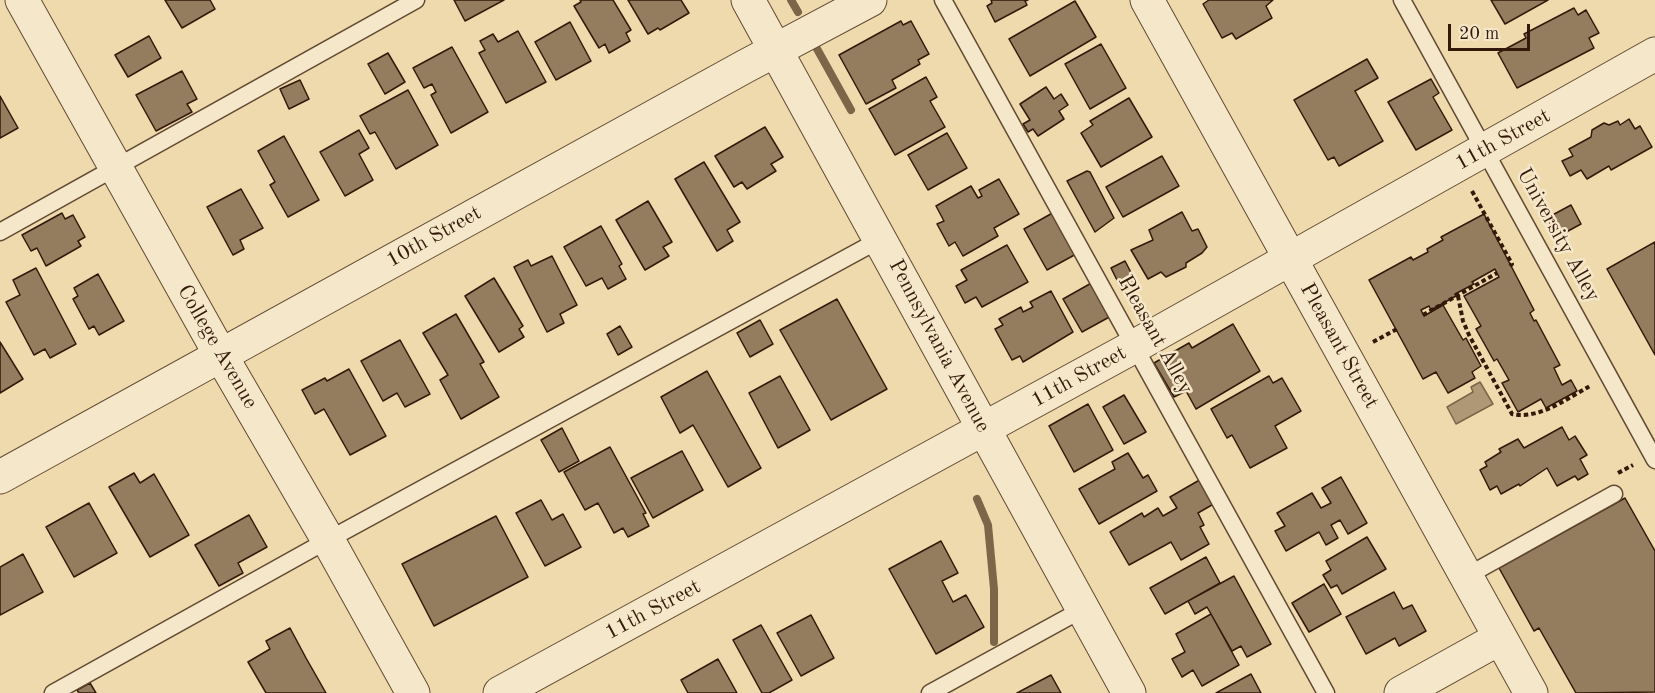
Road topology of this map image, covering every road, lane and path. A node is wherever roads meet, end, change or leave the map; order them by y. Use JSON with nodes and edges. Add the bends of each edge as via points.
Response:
{"nodes":[{"id":1,"x":22,"y":0,"type":"edge"},
{"id":2,"x":416,"y":0,"type":"edge"},
{"id":3,"x":748,"y":0,"type":"edge"},
{"id":4,"x":870,"y":0,"type":"edge"},
{"id":5,"x":943,"y":0,"type":"edge"},
{"id":6,"x":1147,"y":0,"type":"edge"},
{"id":7,"x":1402,"y":0,"type":"edge"},
{"id":8,"x":776,"y":50,"type":"junction"},
{"id":9,"x":1655,"y":54,"type":"edge"},
{"id":10,"x":1486,"y":150,"type":"junction"},
{"id":11,"x":116,"y":167,"type":"junction"},
{"id":12,"x":1469,"y":185,"type":"dead end"},
{"id":13,"x":0,"y":232,"type":"edge"},
{"id":14,"x":881,"y":239,"type":"junction"},
{"id":15,"x":1290,"y":259,"type":"junction"},
{"id":16,"x":1510,"y":266,"type":"dead end"},
{"id":17,"x":1497,"y":273,"type":"dead end"},
{"id":18,"x":1458,"y":296,"type":"junction"},
{"id":19,"x":1424,"y":315,"type":"dead end"},
{"id":20,"x":1397,"y":329,"type":"dead end"},
{"id":21,"x":1373,"y":342,"type":"dead end"},
{"id":22,"x":1135,"y":346,"type":"junction"},
{"id":23,"x":220,"y":354,"type":"junction"},
{"id":24,"x":1608,"y":375,"type":"junction"},
{"id":25,"x":984,"y":430,"type":"junction"},
{"id":26,"x":1655,"y":460,"type":"edge"},
{"id":27,"x":0,"y":477,"type":"edge"},
{"id":28,"x":1614,"y":494,"type":"dead end"},
{"id":29,"x":328,"y":540,"type":"junction"},
{"id":30,"x":1467,"y":576,"type":"junction"},
{"id":31,"x":1083,"y":609,"type":"junction"},
{"id":32,"x":1500,"y":638,"type":"junction"},
{"id":33,"x":53,"y":693,"type":"edge"},
{"id":34,"x":413,"y":693,"type":"edge"},
{"id":35,"x":500,"y":693,"type":"edge"},
{"id":36,"x":930,"y":693,"type":"edge"},
{"id":37,"x":1129,"y":693,"type":"edge"},
{"id":38,"x":1326,"y":693,"type":"edge"},
{"id":39,"x":1401,"y":693,"type":"edge"},
{"id":40,"x":1531,"y":693,"type":"edge"}],
"edges":[{"from":1,"to":11,"type":"street","name":"College Avenue"},
{"from":2,"to":11,"type":"lane"},
{"from":3,"to":8,"type":"street","name":"Pennsylvania Avenue"},
{"from":4,"to":8,"type":"street","name":"10th Street"},
{"from":5,"to":22,"type":"lane","name":"Pleasant Alley"},
{"from":6,"to":15,"type":"street","name":"Pleasant Street"},
{"from":7,"to":10,"type":"lane","name":"University Alley"},
{"from":8,"to":14,"type":"street","name":"Pennsylvania Avenue"},
{"from":8,"to":23,"type":"street","name":"10th Street"},
{"from":9,"to":10,"type":"street","name":"11th Street"},
{"from":10,"to":15,"type":"street","name":"11th Street"},
{"from":10,"to":24,"type":"lane","name":"University Alley"},
{"from":11,"to":13,"type":"lane"},
{"from":11,"to":23,"type":"street","name":"College Avenue"},
{"from":12,"to":16,"type":"path"},
{"from":14,"to":25,"type":"street","name":"Pennsylvania Avenue"},
{"from":14,"to":29,"type":"lane"},
{"from":15,"to":22,"type":"street","name":"11th Street"},
{"from":15,"to":30,"type":"street","name":"Pleasant Street"},
{"from":17,"to":18,"type":"path"},
{"from":18,"to":19,"type":"path"},
{"from":18,"to":24,"type":"path","via":[[1469,335],[1515,415],[1545,410]]},
{"from":20,"to":21,"type":"path"},
{"from":22,"to":25,"type":"street","name":"11th Street"},
{"from":22,"to":38,"type":"lane","name":"Pleasant Alley"},
{"from":23,"to":27,"type":"street","name":"10th Street"},
{"from":23,"to":29,"type":"street","name":"College Avenue"},
{"from":24,"to":26,"type":"lane","name":"University Alley"},
{"from":25,"to":31,"type":"street","name":"Pennsylvania Avenue"},
{"from":25,"to":35,"type":"street","name":"11th Street"},
{"from":28,"to":30,"type":"lane"},
{"from":29,"to":33,"type":"lane"},
{"from":29,"to":34,"type":"street","name":"College Avenue"},
{"from":30,"to":32,"type":"street","name":"Pleasant Street"},
{"from":31,"to":36,"type":"lane"},
{"from":31,"to":37,"type":"street","name":"Pennsylvania Avenue"},
{"from":32,"to":39,"type":"street"},
{"from":32,"to":40,"type":"street","name":"Pleasant Street"}]}
